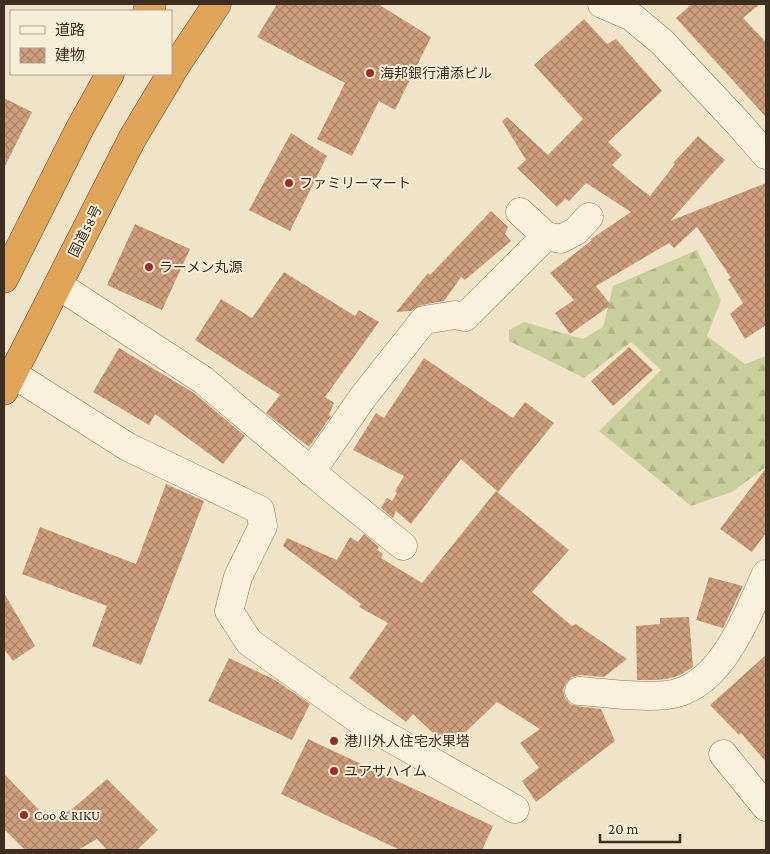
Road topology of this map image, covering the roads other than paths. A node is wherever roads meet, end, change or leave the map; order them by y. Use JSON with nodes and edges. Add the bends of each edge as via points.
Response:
{"nodes":[{"id":1,"x":217,"y":4,"type":"edge"},
{"id":2,"x":602,"y":4,"type":"edge"},
{"id":3,"x":172,"y":72,"type":"edge"},
{"id":4,"x":109,"y":75,"type":"edge"},
{"id":5,"x":170,"y":75,"type":"edge"},
{"id":6,"x":766,"y":155,"type":"edge"},
{"id":7,"x":520,"y":212,"type":"dead end"},
{"id":8,"x":588,"y":216,"type":"dead end"},
{"id":9,"x":546,"y":236,"type":"junction"},
{"id":10,"x":4,"y":279,"type":"edge"},
{"id":11,"x":58,"y":285,"type":"junction"},
{"id":12,"x":8,"y":382,"type":"edge"},
{"id":13,"x":311,"y":472,"type":"junction"},
{"id":14,"x":403,"y":546,"type":"dead end"},
{"id":15,"x":766,"y":574,"type":"edge"},
{"id":16,"x":579,"y":691,"type":"dead end"},
{"id":17,"x":723,"y":754,"type":"dead end"},
{"id":18,"x":766,"y":807,"type":"edge"},
{"id":19,"x":515,"y":808,"type":"dead end"}],
"edges":[{"from":1,"to":3,"type":"highway","name":"国道58号"},
{"from":2,"to":6,"type":"street","via":[[632,17],[662,42]]},
{"from":4,"to":10,"type":"highway"},
{"from":5,"to":11,"type":"highway","name":"国道58号","via":[[132,139]]},
{"from":7,"to":9,"type":"street"},
{"from":8,"to":9,"type":"street","via":[[576,231],[561,239]]},
{"from":9,"to":13,"type":"street","via":[[465,317],[455,315],[424,320],[363,397]]},
{"from":11,"to":12,"type":"highway","name":"国道58号"},
{"from":11,"to":13,"type":"street","via":[[203,380]]},
{"from":12,"to":19,"type":"street","via":[[128,447],[260,510],[264,526],[238,577],[229,611],[249,642],[358,720]]},
{"from":13,"to":14,"type":"street"},
{"from":15,"to":16,"type":"street","via":[[731,646],[712,671],[690,688],[668,695]]},
{"from":17,"to":18,"type":"street"}]}
